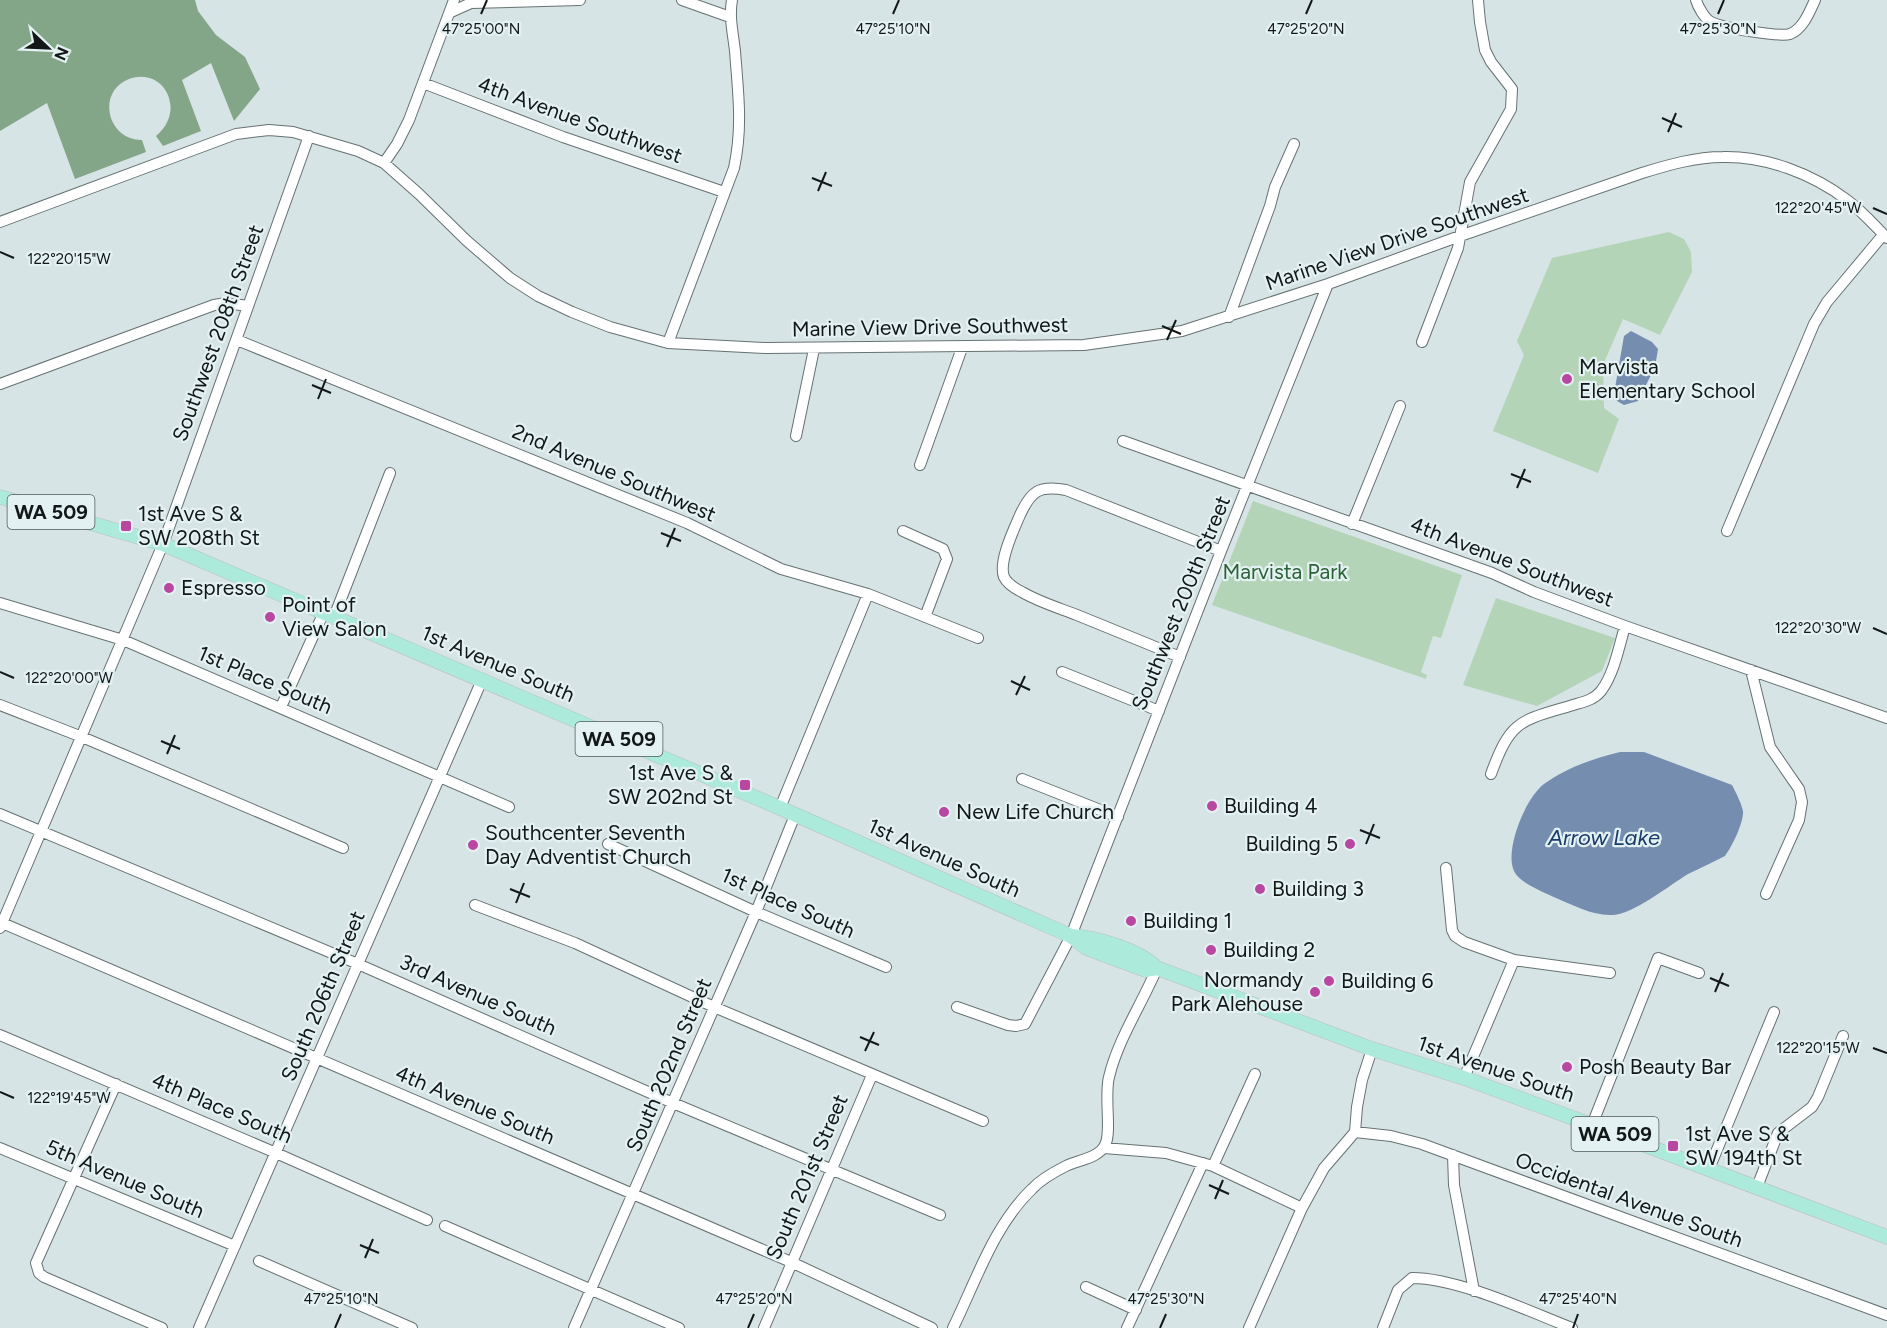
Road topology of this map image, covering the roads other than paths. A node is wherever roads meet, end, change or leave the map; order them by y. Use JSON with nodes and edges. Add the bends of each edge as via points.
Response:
{"nodes":[{"id":1,"x":454,"y":0,"type":"edge"},
{"id":2,"x":580,"y":0,"type":"edge"},
{"id":3,"x":682,"y":0,"type":"edge"},
{"id":4,"x":732,"y":0,"type":"edge"},
{"id":5,"x":1478,"y":0,"type":"edge"},
{"id":6,"x":1696,"y":0,"type":"edge"},
{"id":7,"x":1815,"y":0,"type":"edge"},
{"id":8,"x":451,"y":12,"type":"junction"},
{"id":9,"x":730,"y":17,"type":"junction"},
{"id":10,"x":423,"y":83,"type":"junction"},
{"id":11,"x":309,"y":136,"type":"junction"},
{"id":12,"x":1294,"y":144,"type":"dead end"},
{"id":13,"x":384,"y":163,"type":"junction"},
{"id":14,"x":724,"y":192,"type":"junction"},
{"id":15,"x":0,"y":222,"type":"edge"},
{"id":16,"x":1460,"y":236,"type":"junction"},
{"id":17,"x":1885,"y":236,"type":"edge"},
{"id":18,"x":1328,"y":284,"type":"junction"},
{"id":19,"x":248,"y":306,"type":"junction"},
{"id":20,"x":1230,"y":317,"type":"junction"},
{"id":21,"x":237,"y":340,"type":"junction"},
{"id":22,"x":1422,"y":342,"type":"dead end"},
{"id":23,"x":668,"y":343,"type":"junction"},
{"id":24,"x":962,"y":348,"type":"junction"},
{"id":25,"x":814,"y":349,"type":"junction"},
{"id":26,"x":0,"y":384,"type":"edge"},
{"id":27,"x":1400,"y":406,"type":"dead end"},
{"id":28,"x":796,"y":436,"type":"dead end"},
{"id":29,"x":1123,"y":441,"type":"dead end"},
{"id":30,"x":920,"y":465,"type":"dead end"},
{"id":31,"x":390,"y":473,"type":"dead end"},
{"id":32,"x":1248,"y":487,"type":"junction"},
{"id":33,"x":0,"y":497,"type":"edge"},
{"id":34,"x":1352,"y":524,"type":"junction"},
{"id":35,"x":903,"y":531,"type":"dead end"},
{"id":36,"x":1727,"y":531,"type":"dead end"},
{"id":37,"x":163,"y":544,"type":"junction"},
{"id":38,"x":1221,"y":551,"type":"junction"},
{"id":39,"x":868,"y":594,"type":"junction"},
{"id":40,"x":0,"y":603,"type":"edge"},
{"id":41,"x":329,"y":615,"type":"junction"},
{"id":42,"x":925,"y":617,"type":"junction"},
{"id":43,"x":1625,"y":626,"type":"junction"},
{"id":44,"x":978,"y":638,"type":"dead end"},
{"id":45,"x":123,"y":640,"type":"junction"},
{"id":46,"x":1180,"y":657,"type":"junction"},
{"id":47,"x":1751,"y":670,"type":"junction"},
{"id":48,"x":1062,"y":672,"type":"dead end"},
{"id":49,"x":482,"y":680,"type":"junction"},
{"id":50,"x":0,"y":705,"type":"edge"},
{"id":51,"x":281,"y":707,"type":"junction"},
{"id":52,"x":1159,"y":711,"type":"junction"},
{"id":53,"x":1887,"y":718,"type":"edge"},
{"id":54,"x":82,"y":737,"type":"junction"},
{"id":55,"x":1491,"y":774,"type":"dead end"},
{"id":56,"x":439,"y":776,"type":"junction"},
{"id":57,"x":1022,"y":779,"type":"dead end"},
{"id":58,"x":508,"y":807,"type":"dead end"},
{"id":59,"x":780,"y":808,"type":"junction"},
{"id":60,"x":0,"y":814,"type":"edge"},
{"id":61,"x":795,"y":815,"type":"junction"},
{"id":62,"x":1118,"y":817,"type":"junction"},
{"id":63,"x":42,"y":830,"type":"junction"},
{"id":64,"x":608,"y":844,"type":"dead end"},
{"id":65,"x":343,"y":848,"type":"dead end"},
{"id":66,"x":1446,"y":868,"type":"dead end"},
{"id":67,"x":1766,"y":894,"type":"dead end"},
{"id":68,"x":475,"y":905,"type":"dead end"},
{"id":69,"x":756,"y":912,"type":"junction"},
{"id":70,"x":1,"y":924,"type":"edge"},
{"id":71,"x":1071,"y":936,"type":"junction"},
{"id":72,"x":1514,"y":960,"type":"junction"},
{"id":73,"x":358,"y":964,"type":"junction"},
{"id":74,"x":886,"y":968,"type":"dead end"},
{"id":75,"x":1157,"y":968,"type":"junction"},
{"id":76,"x":1610,"y":973,"type":"dead end"},
{"id":77,"x":1699,"y":973,"type":"dead end"},
{"id":78,"x":714,"y":1007,"type":"junction"},
{"id":79,"x":957,"y":1007,"type":"dead end"},
{"id":80,"x":1774,"y":1012,"type":"dead end"},
{"id":81,"x":0,"y":1035,"type":"edge"},
{"id":82,"x":1843,"y":1036,"type":"dead end"},
{"id":83,"x":1372,"y":1048,"type":"junction"},
{"id":84,"x":317,"y":1058,"type":"junction"},
{"id":85,"x":1255,"y":1074,"type":"dead end"},
{"id":86,"x":872,"y":1075,"type":"junction"},
{"id":87,"x":1464,"y":1078,"type":"junction"},
{"id":88,"x":116,"y":1084,"type":"junction"},
{"id":89,"x":673,"y":1103,"type":"junction"},
{"id":90,"x":983,"y":1121,"type":"dead end"},
{"id":91,"x":1592,"y":1125,"type":"junction"},
{"id":92,"x":1355,"y":1132,"type":"junction"},
{"id":93,"x":0,"y":1148,"type":"edge"},
{"id":94,"x":1104,"y":1148,"type":"junction"},
{"id":95,"x":276,"y":1153,"type":"junction"},
{"id":96,"x":1453,"y":1155,"type":"junction"},
{"id":97,"x":1208,"y":1164,"type":"junction"},
{"id":98,"x":1709,"y":1169,"type":"junction"},
{"id":99,"x":831,"y":1171,"type":"junction"},
{"id":100,"x":73,"y":1179,"type":"junction"},
{"id":101,"x":1757,"y":1187,"type":"junction"},
{"id":102,"x":634,"y":1195,"type":"junction"},
{"id":103,"x":1302,"y":1208,"type":"junction"},
{"id":104,"x":940,"y":1215,"type":"dead end"},
{"id":105,"x":427,"y":1220,"type":"dead end"},
{"id":106,"x":445,"y":1226,"type":"dead end"},
{"id":107,"x":1887,"y":1237,"type":"edge"},
{"id":108,"x":235,"y":1246,"type":"junction"},
{"id":109,"x":259,"y":1261,"type":"dead end"},
{"id":110,"x":791,"y":1262,"type":"junction"},
{"id":111,"x":1086,"y":1287,"type":"dead end"},
{"id":112,"x":592,"y":1289,"type":"junction"},
{"id":113,"x":1474,"y":1291,"type":"junction"},
{"id":114,"x":1136,"y":1310,"type":"junction"},
{"id":115,"x":1887,"y":1316,"type":"edge"},
{"id":116,"x":391,"y":1324,"type":"edge"},
{"id":117,"x":162,"y":1328,"type":"edge"},
{"id":118,"x":199,"y":1328,"type":"edge"},
{"id":119,"x":412,"y":1328,"type":"edge"},
{"id":120,"x":574,"y":1328,"type":"edge"},
{"id":121,"x":679,"y":1328,"type":"edge"},
{"id":122,"x":764,"y":1328,"type":"edge"},
{"id":123,"x":932,"y":1328,"type":"edge"},
{"id":124,"x":953,"y":1328,"type":"edge"},
{"id":125,"x":1126,"y":1328,"type":"edge"},
{"id":126,"x":1249,"y":1328,"type":"edge"},
{"id":127,"x":1383,"y":1328,"type":"edge"},
{"id":128,"x":1572,"y":1328,"type":"edge"}],
"edges":[{"from":1,"to":8,"type":"street"},
{"from":2,"to":8,"type":"street","via":[[471,3]]},
{"from":3,"to":9,"type":"street"},
{"from":4,"to":9,"type":"street"},
{"from":5,"to":16,"type":"street","via":[[1485,50],[1512,89],[1513,99],[1505,122],[1470,182]]},
{"from":6,"to":7,"type":"street","via":[[1709,22],[1725,28],[1784,34],[1800,26]]},
{"from":8,"to":10,"type":"street"},
{"from":9,"to":14,"type":"street","via":[[741,120],[734,168]]},
{"from":10,"to":13,"type":"street","via":[[398,144]]},
{"from":10,"to":14,"type":"street","name":"4th Avenue Southwest","via":[[563,137]]},
{"from":11,"to":13,"type":"street","name":"Marine View Drive Southwest"},
{"from":11,"to":15,"type":"street","name":"Marine View Drive Southwest","via":[[269,130],[236,134]]},
{"from":11,"to":19,"type":"street","name":"Southwest 208th Street"},
{"from":12,"to":20,"type":"street"},
{"from":13,"to":23,"type":"street","name":"Marine View Drive Southwest","via":[[467,242],[528,290],[610,327]]},
{"from":14,"to":23,"type":"street"},
{"from":16,"to":17,"type":"street","name":"Marine View Drive Southwest","via":[[1662,167],[1723,157],[1766,162],[1807,176],[1846,199]]},
{"from":16,"to":18,"type":"street","name":"Marine View Drive Southwest"},
{"from":16,"to":22,"type":"street"},
{"from":17,"to":36,"type":"street","via":[[1827,302],[1814,324]]},
{"from":18,"to":20,"type":"street","name":"Marine View Drive Southwest"},
{"from":18,"to":32,"type":"street","name":"Southwest 200th Street"},
{"from":19,"to":21,"type":"street","name":"Southwest 208th Street"},
{"from":19,"to":26,"type":"street","via":[[214,305]]},
{"from":20,"to":24,"type":"street","name":"Marine View Drive Southwest","via":[[1182,331],[1104,343]]},
{"from":21,"to":37,"type":"street","name":"Southwest 208th Street"},
{"from":21,"to":39,"type":"street","name":"2nd Avenue Southwest","via":[[687,523],[781,569]]},
{"from":23,"to":25,"type":"street","name":"Marine View Drive Southwest"},
{"from":24,"to":25,"type":"street","name":"Marine View Drive Southwest"},
{"from":24,"to":30,"type":"street"},
{"from":25,"to":28,"type":"street"},
{"from":27,"to":34,"type":"street"},
{"from":29,"to":32,"type":"street","name":"4th Avenue Southwest"},
{"from":31,"to":41,"type":"street"},
{"from":32,"to":34,"type":"street","name":"4th Avenue Southwest"},
{"from":32,"to":38,"type":"street","name":"Southwest 200th Street"},
{"from":33,"to":37,"type":"main road","name":"1st Avenue South","number":"WA 509"},
{"from":34,"to":43,"type":"street","name":"4th Avenue Southwest","via":[[1492,573]]},
{"from":35,"to":42,"type":"street","via":[[947,554]]},
{"from":37,"to":41,"type":"main road","name":"1st Avenue South","number":"WA 509"},
{"from":37,"to":45,"type":"street","name":"Southwest 208th Street"},
{"from":38,"to":46,"type":"street","name":"Southwest 200th Street"},
{"from":38,"to":46,"type":"street","via":[[1052,487],[1034,493],[1027,501],[1005,554],[1004,577],[1022,592]]},
{"from":39,"to":42,"type":"street","name":"2nd Avenue Southwest"},
{"from":39,"to":59,"type":"street"},
{"from":40,"to":45,"type":"street","name":"1st Place South"},
{"from":41,"to":49,"type":"main road","name":"1st Avenue South","number":"WA 509"},
{"from":41,"to":51,"type":"street"},
{"from":42,"to":44,"type":"street","name":"2nd Avenue Southwest"},
{"from":43,"to":47,"type":"street","name":"4th Avenue Southwest"},
{"from":43,"to":55,"type":"street","via":[[1600,692],[1590,700],[1520,724],[1502,745]]},
{"from":45,"to":51,"type":"street","name":"1st Place South"},
{"from":45,"to":54,"type":"street","name":"Southwest 208th Street"},
{"from":46,"to":52,"type":"street","name":"Southwest 200th Street"},
{"from":47,"to":53,"type":"street","name":"4th Avenue Southwest"},
{"from":47,"to":67,"type":"street","via":[[1770,747],[1799,789],[1802,802],[1799,820]]},
{"from":48,"to":52,"type":"street"},
{"from":49,"to":56,"type":"street","name":"South 206th Street"},
{"from":49,"to":59,"type":"main road","name":"1st Avenue South","number":"WA 509"},
{"from":50,"to":54,"type":"street"},
{"from":51,"to":56,"type":"street","name":"1st Place South"},
{"from":52,"to":62,"type":"street","name":"Southwest 200th Street"},
{"from":54,"to":63,"type":"street","name":"Southwest 208th Street"},
{"from":54,"to":65,"type":"street"},
{"from":56,"to":58,"type":"street","name":"1st Place South"},
{"from":56,"to":73,"type":"street","name":"South 206th Street"},
{"from":57,"to":62,"type":"street"},
{"from":59,"to":61,"type":"main road","name":"1st Avenue South","number":"WA 509"},
{"from":60,"to":63,"type":"street","name":"3rd Avenue South"},
{"from":61,"to":69,"type":"street","name":"South 202nd Street"},
{"from":61,"to":71,"type":"main road","name":"1st Avenue South","number":"WA 509"},
{"from":62,"to":71,"type":"street","name":"Southwest 200th Street"},
{"from":63,"to":70,"type":"street","name":"Southwest 208th Street"},
{"from":63,"to":73,"type":"street","name":"3rd Avenue South"},
{"from":64,"to":69,"type":"street","name":"1st Place South"},
{"from":66,"to":72,"type":"street","via":[[1455,936]]},
{"from":68,"to":78,"type":"street","via":[[575,943]]},
{"from":69,"to":74,"type":"street","name":"1st Place South"},
{"from":69,"to":78,"type":"street","name":"South 202nd Street"},
{"from":70,"to":84,"type":"street","name":"4th Avenue South"},
{"from":71,"to":75,"type":"main road","name":"1st Avenue South","number":"WA 509","via":[[1086,948],[1145,970]]},
{"from":71,"to":79,"type":"street","name":"Southwest 200th Street","via":[[1025,1024],[1008,1025]]},
{"from":72,"to":76,"type":"street"},
{"from":72,"to":87,"type":"street"},
{"from":73,"to":84,"type":"street","name":"South 206th Street"},
{"from":73,"to":89,"type":"street","name":"3rd Avenue South"},
{"from":75,"to":83,"type":"main road","name":"1st Avenue South","number":"WA 509"},
{"from":75,"to":94,"type":"street","via":[[1109,1077],[1108,1134]]},
{"from":77,"to":91,"type":"street","via":[[1658,958]]},
{"from":78,"to":86,"type":"street"},
{"from":78,"to":89,"type":"street","name":"South 202nd Street"},
{"from":80,"to":98,"type":"street"},
{"from":81,"to":88,"type":"street","name":"4th Place South"},
{"from":82,"to":101,"type":"street","via":[[1815,1102],[1778,1133]]},
{"from":83,"to":87,"type":"main road","name":"1st Avenue South","number":"WA 509"},
{"from":83,"to":92,"type":"street","via":[[1362,1080]]},
{"from":84,"to":95,"type":"street","name":"South 206th Street"},
{"from":84,"to":102,"type":"street","name":"4th Avenue South"},
{"from":85,"to":97,"type":"street"},
{"from":86,"to":90,"type":"street"},
{"from":86,"to":99,"type":"street","name":"South 201st Street"},
{"from":87,"to":91,"type":"main road","name":"1st Avenue South","number":"WA 509"},
{"from":88,"to":95,"type":"street","name":"4th Place South"},
{"from":88,"to":100,"type":"street"},
{"from":89,"to":99,"type":"street","name":"3rd Avenue South"},
{"from":89,"to":102,"type":"street","name":"South 202nd Street"},
{"from":91,"to":98,"type":"main road","name":"1st Avenue South","number":"WA 509"},
{"from":92,"to":96,"type":"street","name":"Occidental Avenue South","via":[[1391,1136]]},
{"from":92,"to":103,"type":"street","via":[[1324,1168]]},
{"from":93,"to":100,"type":"street","name":"5th Avenue South"},
{"from":94,"to":97,"type":"street","via":[[1166,1153]]},
{"from":94,"to":124,"type":"street","via":[[1056,1171],[1018,1203]]},
{"from":95,"to":105,"type":"street","name":"4th Place South"},
{"from":95,"to":108,"type":"street","name":"South 206th Street"},
{"from":96,"to":113,"type":"street","via":[[1454,1185]]},
{"from":96,"to":115,"type":"street","name":"Occidental Avenue South"},
{"from":97,"to":103,"type":"street"},
{"from":97,"to":114,"type":"street"},
{"from":98,"to":101,"type":"main road","name":"1st Avenue South","number":"WA 509"},
{"from":99,"to":104,"type":"street","name":"3rd Avenue South"},
{"from":99,"to":110,"type":"street","name":"South 201st Street"},
{"from":100,"to":108,"type":"street","name":"5th Avenue South"},
{"from":100,"to":117,"type":"street","via":[[37,1258],[39,1273]]},
{"from":101,"to":107,"type":"main road","name":"1st Avenue South","number":"WA 509"},
{"from":102,"to":110,"type":"street","name":"4th Avenue South"},
{"from":102,"to":112,"type":"street","name":"South 202nd Street"},
{"from":103,"to":126,"type":"street"},
{"from":106,"to":112,"type":"street"},
{"from":108,"to":118,"type":"street","name":"South 206th Street"},
{"from":109,"to":116,"type":"street"},
{"from":110,"to":122,"type":"street","name":"South 201st Street"},
{"from":110,"to":123,"type":"street","name":"4th Avenue South"},
{"from":111,"to":114,"type":"street"},
{"from":112,"to":120,"type":"street","name":"South 202nd Street"},
{"from":112,"to":121,"type":"street"},
{"from":113,"to":127,"type":"street","via":[[1412,1278],[1398,1290]]},
{"from":113,"to":128,"type":"street"},
{"from":114,"to":125,"type":"street"},
{"from":116,"to":119,"type":"street"}]}
